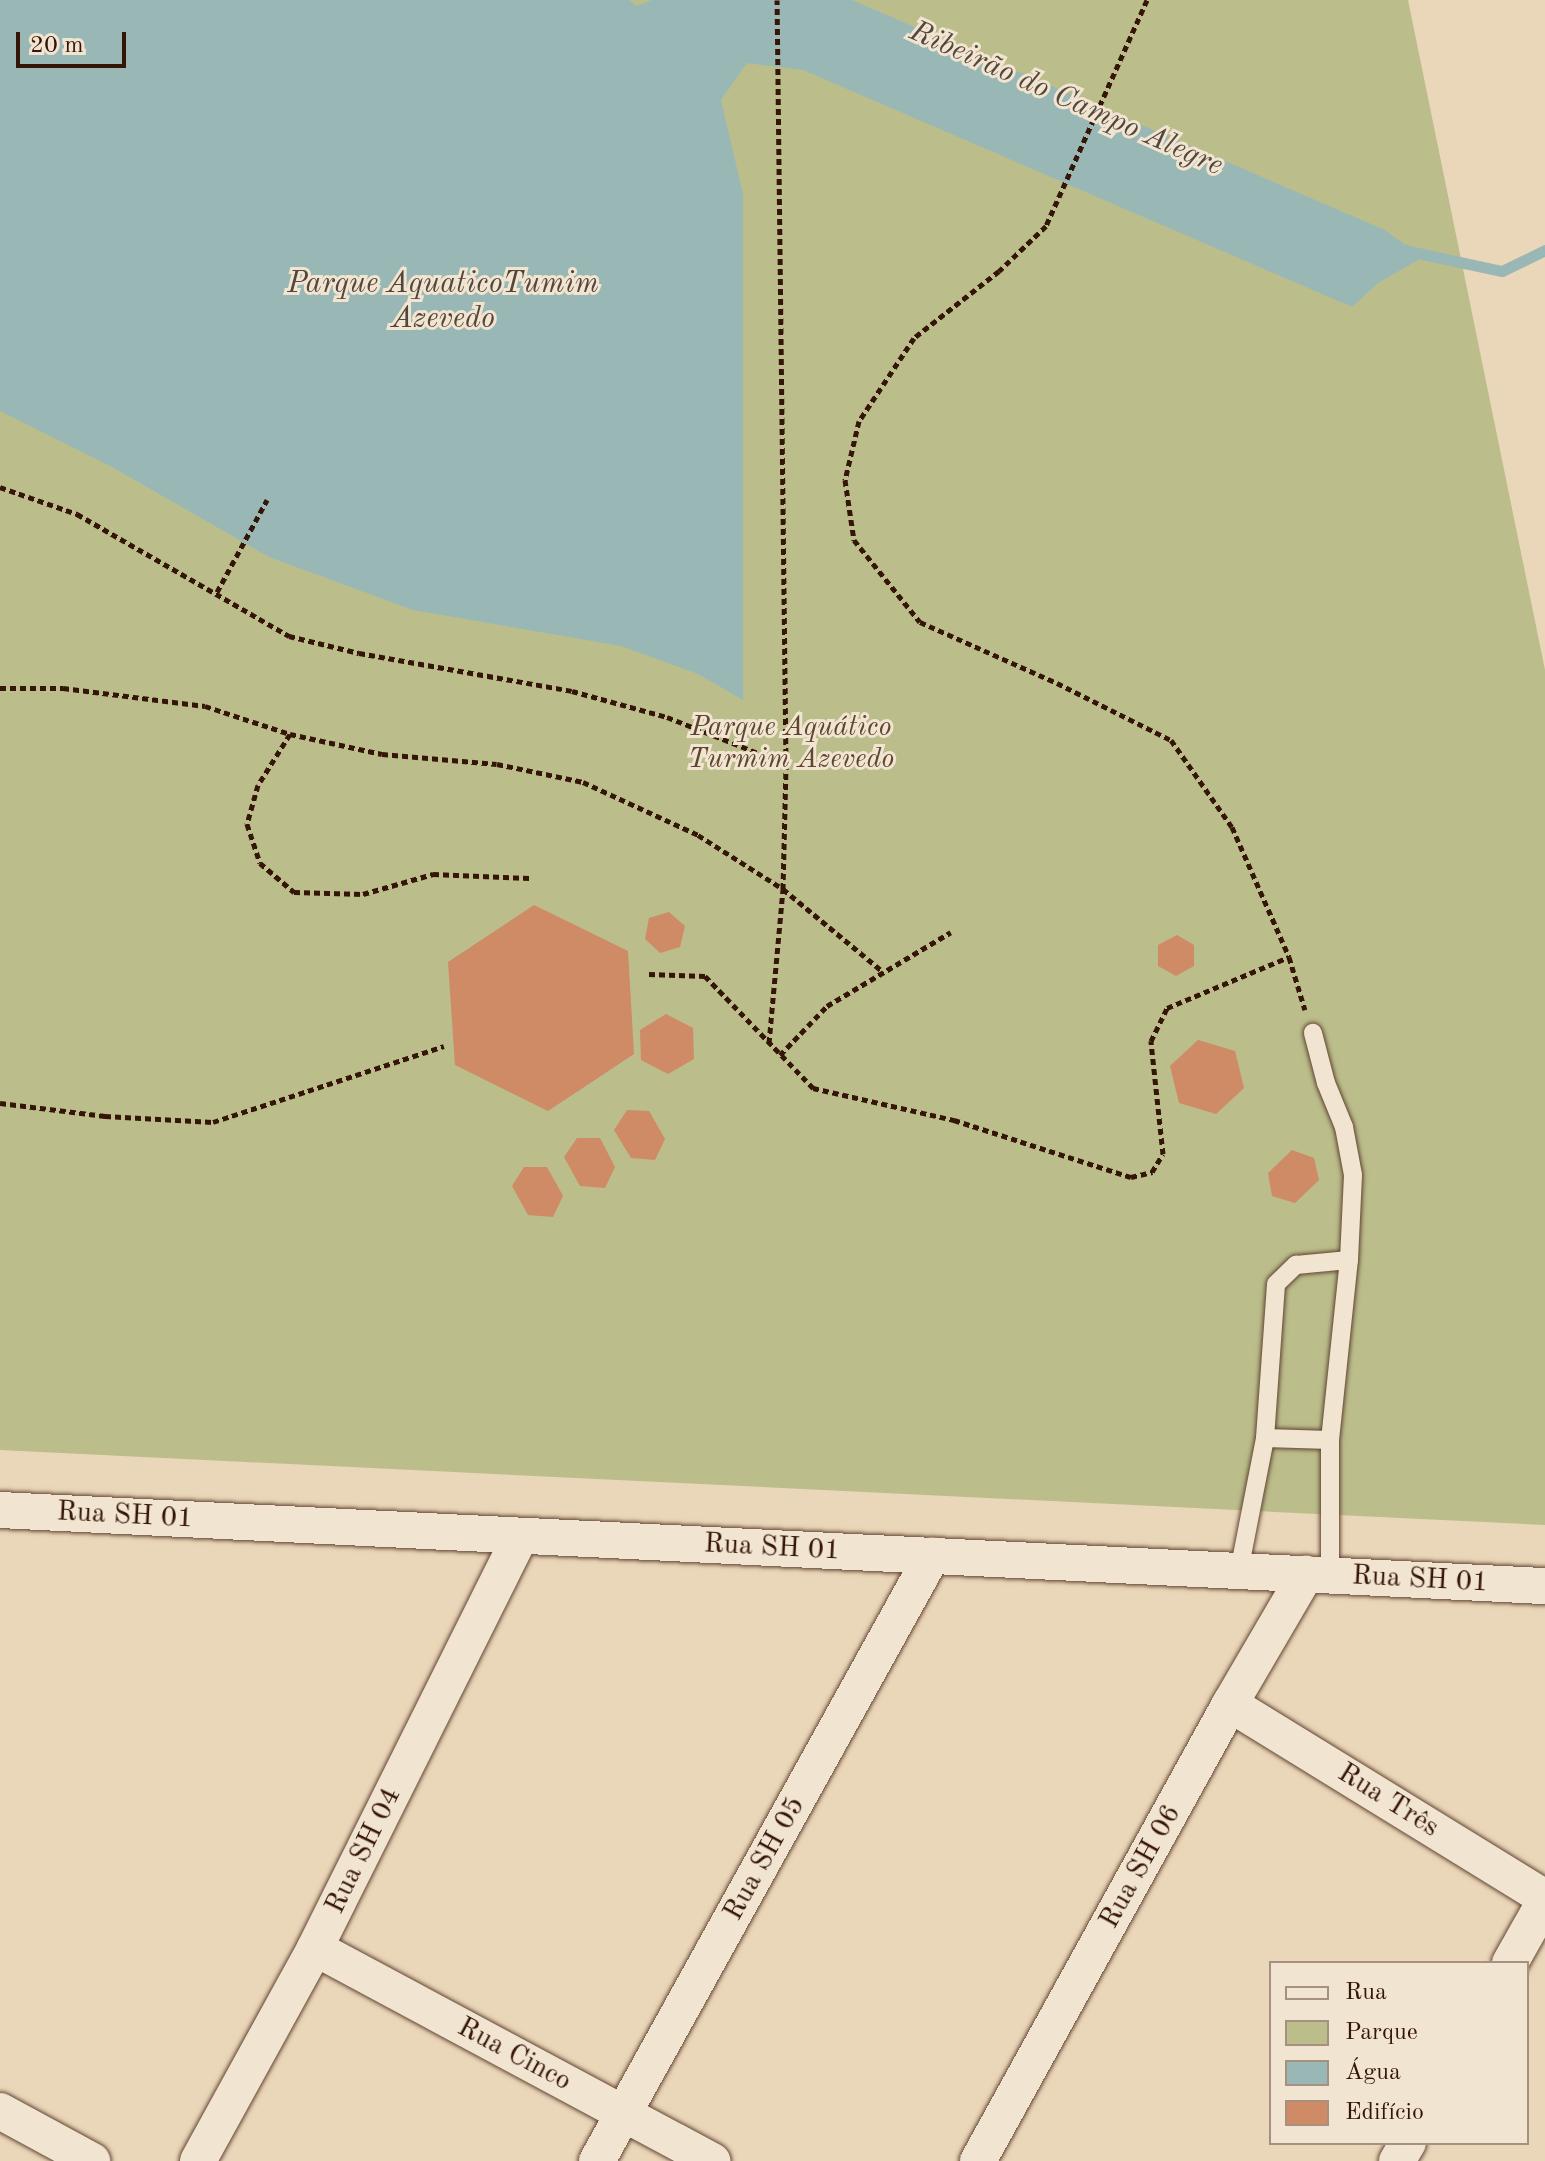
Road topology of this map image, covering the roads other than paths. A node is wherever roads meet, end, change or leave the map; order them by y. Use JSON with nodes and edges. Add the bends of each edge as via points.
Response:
{"nodes":[{"id":1,"x":1313,"y":1033,"type":"road end"},
{"id":2,"x":1349,"y":1260,"type":"junction"},
{"id":3,"x":1265,"y":1438,"type":"junction"},
{"id":4,"x":1330,"y":1440,"type":"junction"},
{"id":5,"x":0,"y":1510,"type":"edge"},
{"id":6,"x":520,"y":1536,"type":"junction"},
{"id":7,"x":932,"y":1556,"type":"junction"},
{"id":8,"x":1239,"y":1571,"type":"junction"},
{"id":9,"x":1318,"y":1575,"type":"junction"},
{"id":10,"x":1545,"y":1586,"type":"edge"},
{"id":11,"x":1230,"y":1704,"type":"junction"},
{"id":12,"x":1545,"y":1900,"type":"edge"},
{"id":13,"x":315,"y":1948,"type":"junction"},
{"id":14,"x":1511,"y":1961,"type":"edge"},
{"id":15,"x":0,"y":2111,"type":"edge"},
{"id":16,"x":624,"y":2114,"type":"junction"},
{"id":17,"x":92,"y":2161,"type":"edge"},
{"id":18,"x":198,"y":2161,"type":"edge"},
{"id":19,"x":597,"y":2161,"type":"edge"},
{"id":20,"x":713,"y":2161,"type":"edge"},
{"id":21,"x":978,"y":2161,"type":"edge"}],
"edges":[{"from":1,"to":2,"type":"lane","via":[[1344,1127],[1353,1175]]},
{"from":2,"to":3,"type":"lane","via":[[1296,1265],[1276,1284]]},
{"from":2,"to":4,"type":"lane"},
{"from":3,"to":4,"type":"lane"},
{"from":3,"to":8,"type":"lane"},
{"from":4,"to":9,"type":"lane"},
{"from":5,"to":6,"type":"street","name":"Rua SH 01"},
{"from":6,"to":7,"type":"street","name":"Rua SH 01"},
{"from":6,"to":13,"type":"street","name":"Rua SH 04"},
{"from":7,"to":8,"type":"street","name":"Rua SH 01"},
{"from":7,"to":16,"type":"street","name":"Rua SH 05"},
{"from":8,"to":9,"type":"street","name":"Rua SH 01"},
{"from":9,"to":10,"type":"street","name":"Rua SH 01"},
{"from":9,"to":11,"type":"street","name":"Rua SH 06"},
{"from":11,"to":12,"type":"street","name":"Rua Três"},
{"from":11,"to":21,"type":"street","name":"Rua SH 06"},
{"from":12,"to":14,"type":"street"},
{"from":13,"to":16,"type":"street","name":"Rua Cinco"},
{"from":13,"to":18,"type":"street","name":"Rua SH 04"},
{"from":15,"to":17,"type":"street"},
{"from":16,"to":19,"type":"street","name":"Rua SH 05"},
{"from":16,"to":20,"type":"street","name":"Rua Cinco"}]}
